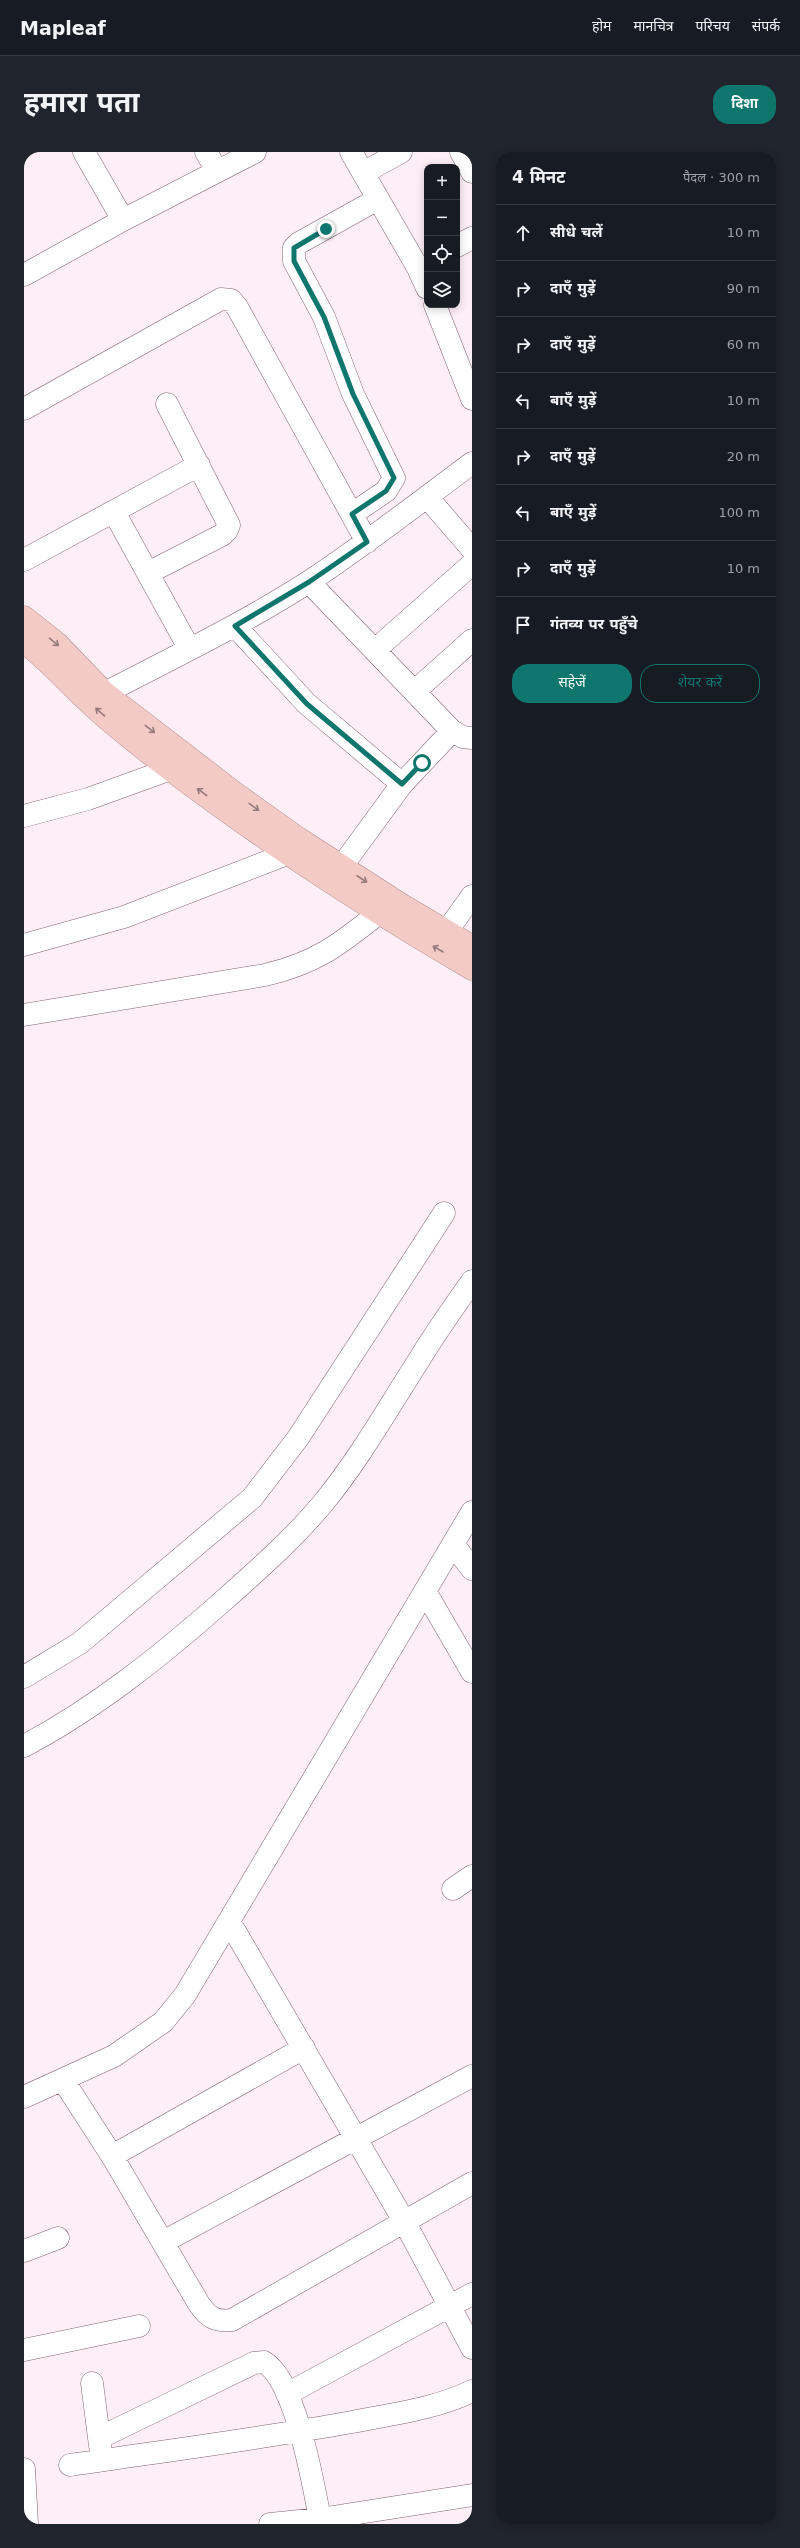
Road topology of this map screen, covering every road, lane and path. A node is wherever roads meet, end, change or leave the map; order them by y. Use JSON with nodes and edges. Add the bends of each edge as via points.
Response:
{"nodes":[{"id":1,"x":84,"y":152,"type":"edge"},
{"id":2,"x":206,"y":152,"type":"edge"},
{"id":3,"x":255,"y":152,"type":"edge"},
{"id":4,"x":351,"y":152,"type":"edge"},
{"id":5,"x":401,"y":152,"type":"edge"},
{"id":6,"x":461,"y":152,"type":"edge"},
{"id":7,"x":217,"y":172,"type":"junction"},
{"id":8,"x":472,"y":172,"type":"edge"},
{"id":9,"x":363,"y":173,"type":"junction"},
{"id":10,"x":378,"y":199,"type":"junction"},
{"id":11,"x":123,"y":220,"type":"junction"},
{"id":12,"x":472,"y":238,"type":"edge"},
{"id":13,"x":460,"y":244,"type":"edge"},
{"id":14,"x":423,"y":265,"type":"edge"},
{"id":15,"x":25,"y":272,"type":"edge"},
{"id":16,"x":435,"y":308,"type":"edge"},
{"id":17,"x":472,"y":396,"type":"edge"},
{"id":18,"x":168,"y":404,"type":"dead end"},
{"id":19,"x":24,"y":408,"type":"edge"},
{"id":20,"x":472,"y":463,"type":"edge"},
{"id":21,"x":199,"y":465,"type":"junction"},
{"id":22,"x":427,"y":497,"type":"junction"},
{"id":23,"x":114,"y":512,"type":"junction"},
{"id":24,"x":352,"y":514,"type":"junction"},
{"id":25,"x":367,"y":542,"type":"junction"},
{"id":26,"x":472,"y":549,"type":"edge"},
{"id":27,"x":24,"y":560,"type":"edge"},
{"id":28,"x":472,"y":564,"type":"edge"},
{"id":29,"x":148,"y":572,"type":"junction"},
{"id":30,"x":309,"y":582,"type":"junction"},
{"id":31,"x":24,"y":617,"type":"edge"},
{"id":32,"x":235,"y":626,"type":"junction"},
{"id":33,"x":472,"y":640,"type":"edge"},
{"id":34,"x":24,"y":642,"type":"edge"},
{"id":35,"x":190,"y":648,"type":"junction"},
{"id":36,"x":375,"y":650,"type":"junction"},
{"id":37,"x":415,"y":691,"type":"junction"},
{"id":38,"x":105,"y":693,"type":"junction"},
{"id":39,"x":462,"y":735,"type":"edge"},
{"id":40,"x":171,"y":769,"type":"junction"},
{"id":41,"x":402,"y":784,"type":"junction"},
{"id":42,"x":24,"y":816,"type":"edge"},
{"id":43,"x":287,"y":854,"type":"junction"},
{"id":44,"x":335,"y":873,"type":"junction"},
{"id":45,"x":472,"y":896,"type":"edge"},
{"id":46,"x":379,"y":914,"type":"junction"},
{"id":47,"x":447,"y":931,"type":"junction"},
{"id":48,"x":24,"y":945,"type":"edge"},
{"id":49,"x":472,"y":946,"type":"edge"},
{"id":50,"x":472,"y":969,"type":"edge"},
{"id":51,"x":24,"y":1015,"type":"edge"},
{"id":52,"x":444,"y":1213,"type":"dead end"},
{"id":53,"x":472,"y":1281,"type":"edge"},
{"id":54,"x":472,"y":1512,"type":"edge"},
{"id":55,"x":453,"y":1544,"type":"junction"},
{"id":56,"x":472,"y":1569,"type":"edge"},
{"id":57,"x":425,"y":1591,"type":"junction"},
{"id":58,"x":472,"y":1672,"type":"edge"},
{"id":59,"x":24,"y":1677,"type":"edge"},
{"id":60,"x":24,"y":1746,"type":"edge"},
{"id":61,"x":472,"y":1876,"type":"edge"},
{"id":62,"x":453,"y":1889,"type":"dead end"},
{"id":63,"x":229,"y":1920,"type":"junction"},
{"id":64,"x":304,"y":2048,"type":"junction"},
{"id":65,"x":472,"y":2076,"type":"edge"},
{"id":66,"x":63,"y":2080,"type":"junction"},
{"id":67,"x":24,"y":2097,"type":"edge"},
{"id":68,"x":355,"y":2138,"type":"junction"},
{"id":69,"x":112,"y":2156,"type":"junction"},
{"id":70,"x":472,"y":2183,"type":"edge"},
{"id":71,"x":404,"y":2221,"type":"junction"},
{"id":72,"x":58,"y":2238,"type":"dead end"},
{"id":73,"x":164,"y":2242,"type":"junction"},
{"id":74,"x":24,"y":2251,"type":"edge"},
{"id":75,"x":472,"y":2294,"type":"edge"},
{"id":76,"x":450,"y":2307,"type":"junction"},
{"id":77,"x":139,"y":2326,"type":"dead end"},
{"id":78,"x":472,"y":2348,"type":"edge"},
{"id":79,"x":24,"y":2350,"type":"edge"},
{"id":80,"x":92,"y":2383,"type":"dead end"},
{"id":81,"x":472,"y":2391,"type":"edge"},
{"id":82,"x":288,"y":2394,"type":"junction"},
{"id":83,"x":301,"y":2431,"type":"junction"},
{"id":84,"x":99,"y":2438,"type":"junction"},
{"id":85,"x":102,"y":2460,"type":"junction"},
{"id":86,"x":70,"y":2465,"type":"dead end"},
{"id":87,"x":24,"y":2469,"type":"edge"},
{"id":88,"x":472,"y":2495,"type":"edge"},
{"id":89,"x":320,"y":2521,"type":"edge"},
{"id":90,"x":27,"y":2524,"type":"edge"},
{"id":91,"x":270,"y":2524,"type":"edge"}],
"edges":[{"from":1,"to":11,"type":"street"},
{"from":2,"to":7,"type":"street"},
{"from":3,"to":7,"type":"street"},
{"from":4,"to":9,"type":"street"},
{"from":5,"to":9,"type":"street"},
{"from":6,"to":8,"type":"street"},
{"from":7,"to":11,"type":"street"},
{"from":9,"to":10,"type":"street"},
{"from":10,"to":14,"type":"street"},
{"from":10,"to":24,"type":"street","via":[[299,244],[293,254],[294,261],[335,341],[353,394],[394,478],[386,491]]},
{"from":11,"to":15,"type":"street"},
{"from":12,"to":13,"type":"street"},
{"from":16,"to":17,"type":"street"},
{"from":18,"to":21,"type":"street"},
{"from":19,"to":24,"type":"street","via":[[221,299],[231,300]]},
{"from":20,"to":22,"type":"street"},
{"from":21,"to":23,"type":"street"},
{"from":21,"to":29,"type":"street","via":[[228,519],[227,530]]},
{"from":22,"to":25,"type":"street"},
{"from":22,"to":26,"type":"street"},
{"from":23,"to":27,"type":"street"},
{"from":23,"to":29,"type":"street"},
{"from":24,"to":25,"type":"street"},
{"from":25,"to":30,"type":"street"},
{"from":28,"to":36,"type":"street"},
{"from":29,"to":35,"type":"street"},
{"from":30,"to":32,"type":"street"},
{"from":30,"to":36,"type":"street"},
{"from":31,"to":38,"type":"highway","one_way":true,"via":[[57,643]]},
{"from":32,"to":35,"type":"street"},
{"from":32,"to":41,"type":"street","via":[[307,704]]},
{"from":33,"to":37,"type":"street"},
{"from":40,"to":34,"type":"highway","one_way":true,"via":[[99,711]]},
{"from":35,"to":38,"type":"street"},
{"from":36,"to":37,"type":"street"},
{"from":37,"to":39,"type":"street"},
{"from":38,"to":44,"type":"highway","one_way":true,"via":[[298,838]]},
{"from":39,"to":41,"type":"street"},
{"from":40,"to":42,"type":"street","via":[[88,798]]},
{"from":43,"to":40,"type":"highway","one_way":true},
{"from":41,"to":44,"type":"street"},
{"from":43,"to":44,"type":"highway"},
{"from":43,"to":48,"type":"street","via":[[124,917]]},
{"from":44,"to":46,"type":"highway"},
{"from":44,"to":47,"type":"highway","one_way":true},
{"from":45,"to":47,"type":"street"},
{"from":50,"to":46,"type":"highway","one_way":true},
{"from":46,"to":51,"type":"street","via":[[327,953],[293,969]]},
{"from":47,"to":49,"type":"highway"},
{"from":52,"to":59,"type":"street","via":[[298,1438],[252,1498],[80,1643]]},
{"from":53,"to":60,"type":"street","via":[[348,1471],[296,1533],[206,1617],[136,1673],[58,1728]]},
{"from":54,"to":55,"type":"street"},
{"from":55,"to":56,"type":"street"},
{"from":55,"to":57,"type":"street"},
{"from":57,"to":58,"type":"street"},
{"from":57,"to":63,"type":"street"},
{"from":61,"to":62,"type":"street"},
{"from":63,"to":64,"type":"street"},
{"from":63,"to":66,"type":"street","via":[[185,1995],[163,2022],[114,2056]]},
{"from":64,"to":68,"type":"street"},
{"from":64,"to":69,"type":"street"},
{"from":65,"to":68,"type":"street"},
{"from":66,"to":67,"type":"street"},
{"from":66,"to":69,"type":"street"},
{"from":68,"to":71,"type":"street"},
{"from":68,"to":73,"type":"street"},
{"from":69,"to":73,"type":"street"},
{"from":70,"to":71,"type":"street"},
{"from":71,"to":73,"type":"street","via":[[232,2320],[224,2321],[215,2320],[206,2314]]},
{"from":71,"to":76,"type":"street"},
{"from":72,"to":74,"type":"street"},
{"from":75,"to":76,"type":"street"},
{"from":76,"to":78,"type":"street"},
{"from":76,"to":82,"type":"street"},
{"from":77,"to":79,"type":"street"},
{"from":80,"to":84,"type":"street"},
{"from":81,"to":83,"type":"street","via":[[445,2402],[404,2412]]},
{"from":82,"to":83,"type":"street"},
{"from":82,"to":84,"type":"street","via":[[271,2367],[260,2362]]},
{"from":83,"to":85,"type":"street"},
{"from":83,"to":89,"type":"street"},
{"from":84,"to":85,"type":"street"},
{"from":85,"to":86,"type":"street"},
{"from":87,"to":90,"type":"street"},
{"from":88,"to":89,"type":"street"},
{"from":89,"to":91,"type":"street"}]}
